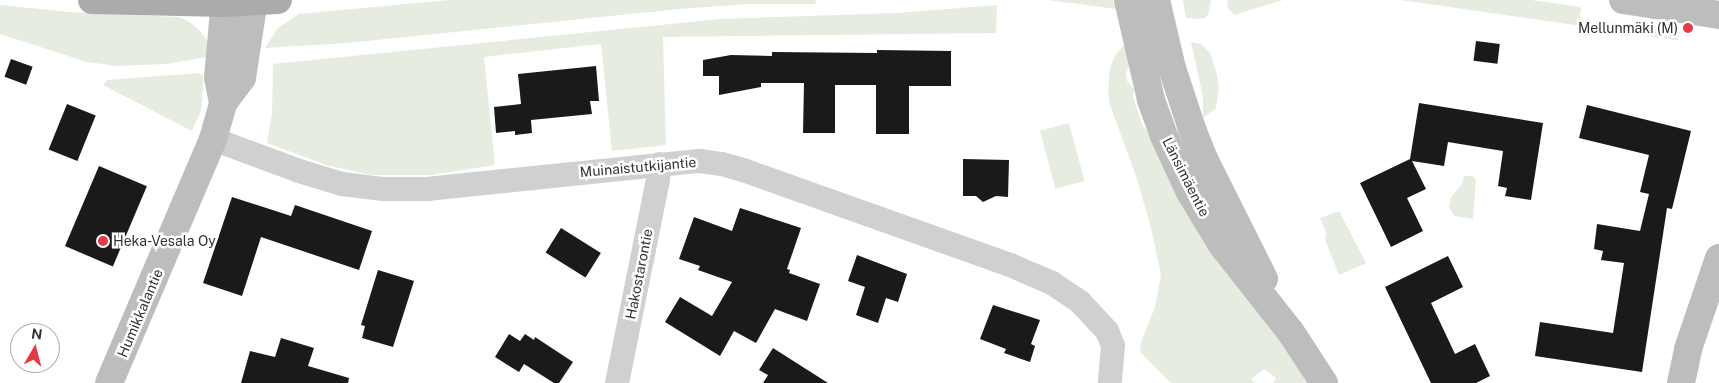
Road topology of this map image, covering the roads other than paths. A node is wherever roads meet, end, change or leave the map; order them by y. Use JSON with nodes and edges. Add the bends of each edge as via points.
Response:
{"nodes":[{"id":1,"x":92,"y":0,"type":"edge"},
{"id":2,"x":262,"y":0,"type":"edge"},
{"id":3,"x":1128,"y":0,"type":"edge"},
{"id":4,"x":1156,"y":0,"type":"edge"},
{"id":5,"x":1172,"y":0,"type":"edge"},
{"id":6,"x":1623,"y":0,"type":"edge"},
{"id":7,"x":225,"y":1,"type":"edge"},
{"id":8,"x":1719,"y":15,"type":"edge"},
{"id":9,"x":1172,"y":68,"type":"junction"},
{"id":10,"x":223,"y":103,"type":"junction"},
{"id":11,"x":212,"y":139,"type":"junction"},
{"id":12,"x":658,"y":164,"type":"junction"},
{"id":13,"x":1719,"y":258,"type":"edge"},
{"id":14,"x":1290,"y":332,"type":"junction"},
{"id":15,"x":109,"y":383,"type":"edge"},
{"id":16,"x":617,"y":383,"type":"edge"},
{"id":17,"x":1110,"y":383,"type":"edge"},
{"id":18,"x":1324,"y":383,"type":"edge"},
{"id":19,"x":1681,"y":383,"type":"edge"}],
"edges":[{"from":1,"to":7,"type":"main road"},
{"from":2,"to":7,"type":"main road"},
{"from":2,"to":10,"type":"main road","name":"Humikkalantie","via":[[242,78]]},
{"from":3,"to":14,"type":"main road","name":"Länsimäentie","via":[[1152,100],[1180,170],[1222,245]]},
{"from":4,"to":9,"type":"main road","name":"Länsimäentie"},
{"from":5,"to":9,"type":"main road"},
{"from":6,"to":8,"type":"main road"},
{"from":7,"to":10,"type":"main road","name":"Humikkalantie","via":[[218,78]]},
{"from":9,"to":14,"type":"main road","name":"Länsimäentie","via":[[1204,159]]},
{"from":10,"to":11,"type":"main road","name":"Humikkalantie"},
{"from":11,"to":12,"type":"street","name":"Muinaistutkijantie","via":[[342,184],[382,189],[427,189]]},
{"from":11,"to":15,"type":"main road","name":"Humikkalantie"},
{"from":12,"to":16,"type":"street","name":"Hakostarontie","via":[[658,179]]},
{"from":12,"to":17,"type":"street","name":"Muinaistutkijantie","via":[[700,161],[746,171],[1010,265],[1065,290],[1107,331],[1114,346]]},
{"from":13,"to":19,"type":"main road","via":[[1688,349]]},
{"from":14,"to":18,"type":"main road","name":"Länsimäentie"}]}
